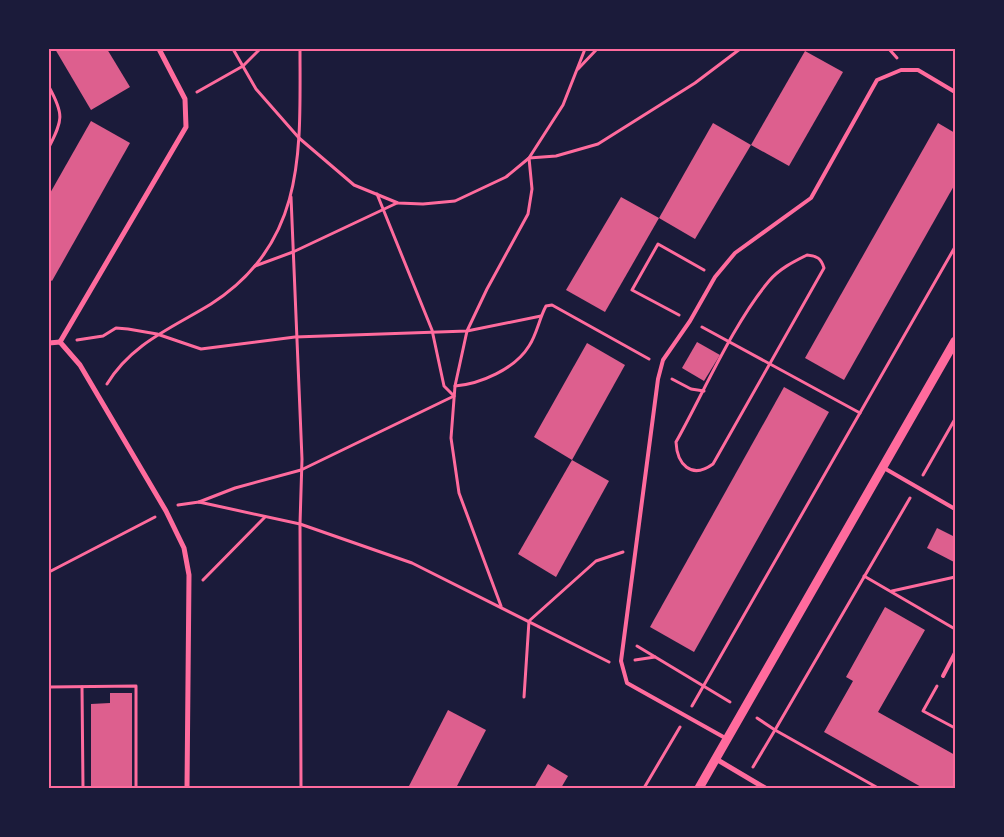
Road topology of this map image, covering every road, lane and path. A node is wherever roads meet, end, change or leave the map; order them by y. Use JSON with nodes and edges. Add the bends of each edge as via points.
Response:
{"nodes":[{"id":1,"x":159,"y":49,"type":"edge"},
{"id":2,"x":233,"y":49,"type":"edge"},
{"id":3,"x":260,"y":49,"type":"edge"},
{"id":4,"x":300,"y":49,"type":"edge"},
{"id":5,"x":585,"y":49,"type":"edge"},
{"id":6,"x":597,"y":49,"type":"edge"},
{"id":7,"x":740,"y":49,"type":"edge"},
{"id":8,"x":243,"y":66,"type":"junction"},
{"id":9,"x":576,"y":72,"type":"junction"},
{"id":10,"x":49,"y":87,"type":"edge"},
{"id":11,"x":955,"y":92,"type":"edge"},
{"id":12,"x":185,"y":98,"type":"junction"},
{"id":13,"x":299,"y":138,"type":"junction"},
{"id":14,"x":49,"y":147,"type":"edge"},
{"id":15,"x":529,"y":158,"type":"junction"},
{"id":16,"x":377,"y":194,"type":"junction"},
{"id":17,"x":291,"y":197,"type":"junction"},
{"id":18,"x":398,"y":202,"type":"junction"},
{"id":19,"x":381,"y":210,"type":"junction"},
{"id":20,"x":955,"y":247,"type":"edge"},
{"id":21,"x":292,"y":252,"type":"junction"},
{"id":22,"x":254,"y":267,"type":"junction"},
{"id":23,"x":715,"y":277,"type":"junction"},
{"id":24,"x":541,"y":316,"type":"junction"},
{"id":25,"x":690,"y":321,"type":"junction"},
{"id":26,"x":432,"y":330,"type":"junction"},
{"id":27,"x":467,"y":331,"type":"junction"},
{"id":28,"x":157,"y":334,"type":"junction"},
{"id":29,"x":295,"y":337,"type":"junction"},
{"id":30,"x":955,"y":341,"type":"edge"},
{"id":31,"x":60,"y":342,"type":"junction"},
{"id":32,"x":731,"y":342,"type":"junction"},
{"id":33,"x":49,"y":343,"type":"edge"},
{"id":34,"x":769,"y":363,"type":"junction"},
{"id":35,"x":662,"y":366,"type":"junction"},
{"id":36,"x":455,"y":386,"type":"junction"},
{"id":37,"x":704,"y":392,"type":"junction"},
{"id":38,"x":454,"y":396,"type":"junction"},
{"id":39,"x":99,"y":397,"type":"junction"},
{"id":40,"x":860,"y":413,"type":"junction"},
{"id":41,"x":955,"y":419,"type":"edge"},
{"id":42,"x":884,"y":468,"type":"junction"},
{"id":43,"x":301,"y":470,"type":"junction"},
{"id":44,"x":917,"y":486,"type":"junction"},
{"id":45,"x":199,"y":502,"type":"junction"},
{"id":46,"x":955,"y":509,"type":"edge"},
{"id":47,"x":166,"y":511,"type":"junction"},
{"id":48,"x":266,"y":516,"type":"junction"},
{"id":49,"x":300,"y":524,"type":"junction"},
{"id":50,"x":636,"y":547,"type":"junction"},
{"id":51,"x":49,"y":572,"type":"edge"},
{"id":52,"x":864,"y":576,"type":"junction"},
{"id":53,"x":955,"y":577,"type":"edge"},
{"id":54,"x":891,"y":591,"type":"junction"},
{"id":55,"x":189,"y":593,"type":"junction"},
{"id":56,"x":502,"y":606,"type":"junction"},
{"id":57,"x":529,"y":621,"type":"junction"},
{"id":58,"x":955,"y":629,"type":"edge"},
{"id":59,"x":624,"y":638,"type":"junction"},
{"id":60,"x":955,"y":653,"type":"edge"},
{"id":61,"x":655,"y":657,"type":"junction"},
{"id":62,"x":621,"y":661,"type":"junction"},
{"id":63,"x":943,"y":676,"type":"joint"},
{"id":64,"x":704,"y":686,"type":"junction"},
{"id":65,"x":49,"y":687,"type":"edge"},
{"id":66,"x":82,"y":687,"type":"junction"},
{"id":67,"x":524,"y":697,"type":"dead end"},
{"id":68,"x":744,"y":710,"type":"junction"},
{"id":69,"x":686,"y":716,"type":"junction"},
{"id":70,"x":955,"y":728,"type":"edge"},
{"id":71,"x":775,"y":730,"type":"junction"},
{"id":72,"x":727,"y":739,"type":"junction"},
{"id":73,"x":716,"y":759,"type":"junction"},
{"id":74,"x":747,"y":778,"type":"junction"},
{"id":75,"x":83,"y":788,"type":"edge"},
{"id":76,"x":136,"y":788,"type":"edge"},
{"id":77,"x":187,"y":788,"type":"edge"},
{"id":78,"x":301,"y":788,"type":"edge"},
{"id":79,"x":644,"y":788,"type":"edge"},
{"id":80,"x":699,"y":788,"type":"edge"},
{"id":81,"x":765,"y":788,"type":"edge"},
{"id":82,"x":878,"y":788,"type":"edge"}],
"edges":[{"from":1,"to":12,"type":"street"},
{"from":2,"to":8,"type":"path"},
{"from":3,"to":8,"type":"path"},
{"from":4,"to":13,"type":"path"},
{"from":5,"to":9,"type":"path"},
{"from":6,"to":9,"type":"path"},
{"from":7,"to":15,"type":"path","via":[[696,83],[598,144],[556,156]]},
{"from":8,"to":12,"type":"path"},
{"from":8,"to":13,"type":"path","via":[[256,89]]},
{"from":9,"to":15,"type":"path","via":[[563,105]]},
{"from":10,"to":14,"type":"path","via":[[60,106],[62,119]]},
{"from":11,"to":23,"type":"lane","via":[[918,70],[901,70],[877,80],[811,198],[735,253]]},
{"from":12,"to":31,"type":"street","via":[[186,127]]},
{"from":13,"to":16,"type":"path","via":[[354,185]]},
{"from":13,"to":17,"type":"path"},
{"from":15,"to":18,"type":"path","via":[[506,178],[455,202]]},
{"from":15,"to":27,"type":"path","via":[[532,188],[528,214]]},
{"from":16,"to":18,"type":"path"},
{"from":16,"to":19,"type":"path"},
{"from":17,"to":21,"type":"path"},
{"from":17,"to":22,"type":"path","via":[[281,226]]},
{"from":18,"to":19,"type":"path"},
{"from":19,"to":21,"type":"path"},
{"from":19,"to":26,"type":"path"},
{"from":20,"to":40,"type":"path"},
{"from":21,"to":22,"type":"path"},
{"from":21,"to":29,"type":"path"},
{"from":22,"to":28,"type":"path","via":[[242,281],[210,304]]},
{"from":23,"to":25,"type":"lane"},
{"from":23,"to":25,"type":"path","via":[[658,244],[632,290]]},
{"from":24,"to":27,"type":"path"},
{"from":24,"to":35,"type":"path","via":[[546,306],[552,305]]},
{"from":24,"to":36,"type":"path","via":[[530,346],[519,358],[492,376]]},
{"from":25,"to":32,"type":"path"},
{"from":25,"to":35,"type":"lane"},
{"from":26,"to":27,"type":"path"},
{"from":26,"to":29,"type":"path"},
{"from":26,"to":38,"type":"path","via":[[444,386]]},
{"from":27,"to":36,"type":"path"},
{"from":28,"to":29,"type":"path","via":[[201,349]]},
{"from":28,"to":31,"type":"path","via":[[116,328],[103,336]]},
{"from":28,"to":39,"type":"path","via":[[139,346],[116,369]]},
{"from":29,"to":43,"type":"path"},
{"from":30,"to":42,"type":"street"},
{"from":31,"to":33,"type":"street"},
{"from":31,"to":39,"type":"street","via":[[80,365]]},
{"from":32,"to":34,"type":"path"},
{"from":32,"to":34,"type":"path","via":[[745,314],[770,280],[790,263],[807,255],[815,256],[822,261],[824,268]]},
{"from":32,"to":37,"type":"path"},
{"from":34,"to":37,"type":"path","via":[[712,464],[698,471],[690,470],[683,464],[676,442]]},
{"from":34,"to":40,"type":"path"},
{"from":35,"to":37,"type":"path","via":[[672,379]]},
{"from":35,"to":50,"type":"lane"},
{"from":36,"to":38,"type":"path"},
{"from":38,"to":43,"type":"path"},
{"from":38,"to":56,"type":"path","via":[[451,438],[460,493]]},
{"from":39,"to":47,"type":"street"},
{"from":40,"to":64,"type":"path"},
{"from":41,"to":44,"type":"path"},
{"from":42,"to":44,"type":"lane"},
{"from":42,"to":68,"type":"street"},
{"from":43,"to":45,"type":"path","via":[[234,488]]},
{"from":43,"to":49,"type":"path"},
{"from":44,"to":46,"type":"lane"},
{"from":44,"to":52,"type":"path"},
{"from":45,"to":47,"type":"path"},
{"from":45,"to":48,"type":"path"},
{"from":47,"to":51,"type":"path"},
{"from":47,"to":55,"type":"street","via":[[184,548]]},
{"from":48,"to":49,"type":"path"},
{"from":48,"to":55,"type":"path"},
{"from":49,"to":56,"type":"path","via":[[412,563]]},
{"from":49,"to":78,"type":"path"},
{"from":50,"to":57,"type":"path","via":[[596,561]]},
{"from":50,"to":59,"type":"lane"},
{"from":52,"to":54,"type":"path"},
{"from":52,"to":71,"type":"path"},
{"from":53,"to":54,"type":"path"},
{"from":54,"to":58,"type":"path"},
{"from":55,"to":77,"type":"street"},
{"from":56,"to":57,"type":"path"},
{"from":57,"to":62,"type":"path","via":[[606,662]]},
{"from":57,"to":67,"type":"path"},
{"from":59,"to":61,"type":"path"},
{"from":59,"to":62,"type":"lane"},
{"from":60,"to":63,"type":"lane"},
{"from":61,"to":62,"type":"path"},
{"from":61,"to":64,"type":"path"},
{"from":62,"to":69,"type":"lane","via":[[627,683]]},
{"from":63,"to":70,"type":"path","via":[[923,710]]},
{"from":64,"to":68,"type":"path"},
{"from":64,"to":69,"type":"path"},
{"from":65,"to":66,"type":"path"},
{"from":66,"to":75,"type":"path"},
{"from":66,"to":76,"type":"path","via":[[136,686]]},
{"from":68,"to":71,"type":"path"},
{"from":68,"to":72,"type":"street"},
{"from":69,"to":72,"type":"lane"},
{"from":69,"to":79,"type":"path"},
{"from":71,"to":74,"type":"path"},
{"from":71,"to":82,"type":"path"},
{"from":72,"to":73,"type":"street"},
{"from":73,"to":74,"type":"street"},
{"from":73,"to":80,"type":"street"},
{"from":74,"to":81,"type":"street"}]}
